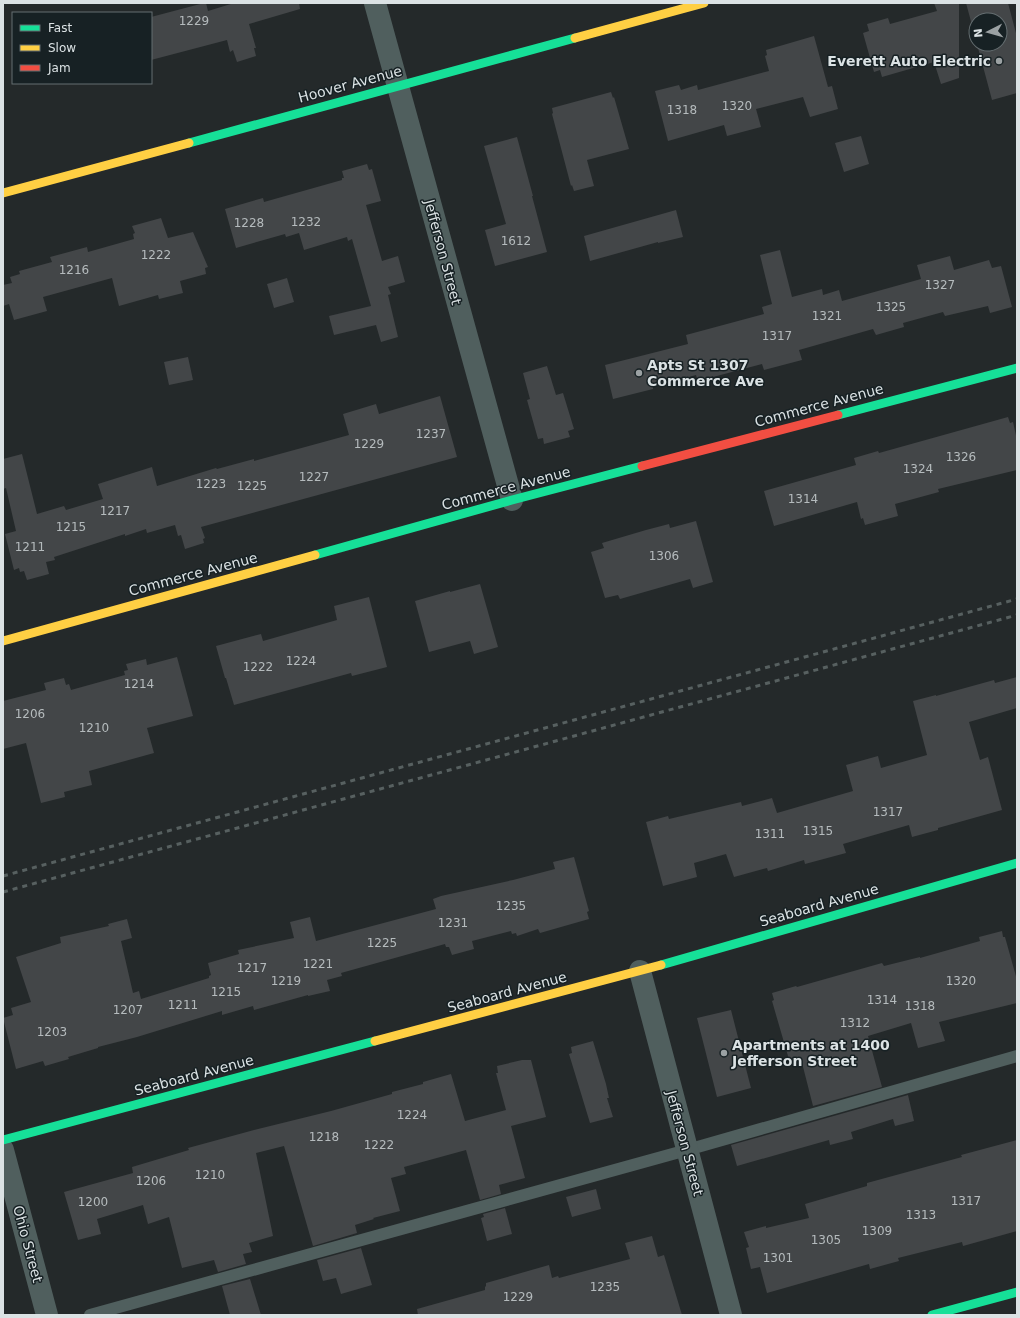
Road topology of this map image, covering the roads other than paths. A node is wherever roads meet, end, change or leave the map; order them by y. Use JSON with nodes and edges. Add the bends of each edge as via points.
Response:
{"nodes":[{"id":1,"x":375,"y":3,"type":"edge"},
{"id":2,"x":704,"y":3,"type":"edge"},
{"id":3,"x":398,"y":86,"type":"junction"},
{"id":4,"x":3,"y":193,"type":"edge"},
{"id":5,"x":1017,"y":368,"type":"edge"},
{"id":6,"x":512,"y":500,"type":"junction"},
{"id":7,"x":3,"y":641,"type":"edge"},
{"id":8,"x":1017,"y":863,"type":"edge"},
{"id":9,"x":640,"y":971,"type":"junction"},
{"id":10,"x":1017,"y":1056,"type":"edge"},
{"id":11,"x":3,"y":1140,"type":"edge"},
{"id":12,"x":3,"y":1150,"type":"edge"},
{"id":13,"x":687,"y":1150,"type":"junction"},
{"id":14,"x":1017,"y":1292,"type":"edge"},
{"id":15,"x":47,"y":1315,"type":"edge"},
{"id":16,"x":90,"y":1315,"type":"edge"},
{"id":17,"x":731,"y":1315,"type":"edge"},
{"id":18,"x":932,"y":1315,"type":"edge"}],
"edges":[{"from":1,"to":3,"type":"street","name":"Jefferson Street"},
{"from":2,"to":3,"type":"street","name":"Hoover Avenue"},
{"from":3,"to":4,"type":"street","name":"Hoover Avenue"},
{"from":3,"to":6,"type":"street","name":"Jefferson Street"},
{"from":5,"to":6,"type":"street","name":"Commerce Avenue"},
{"from":6,"to":7,"type":"street","name":"Commerce Avenue"},
{"from":8,"to":9,"type":"street","name":"Seaboard Avenue"},
{"from":9,"to":11,"type":"street","name":"Seaboard Avenue"},
{"from":9,"to":13,"type":"street","name":"Jefferson Street"},
{"from":10,"to":13,"type":"lane"},
{"from":12,"to":15,"type":"street","name":"Ohio Street"},
{"from":13,"to":16,"type":"lane"},
{"from":13,"to":17,"type":"street","name":"Jefferson Street"},
{"from":14,"to":18,"type":"street"}]}
